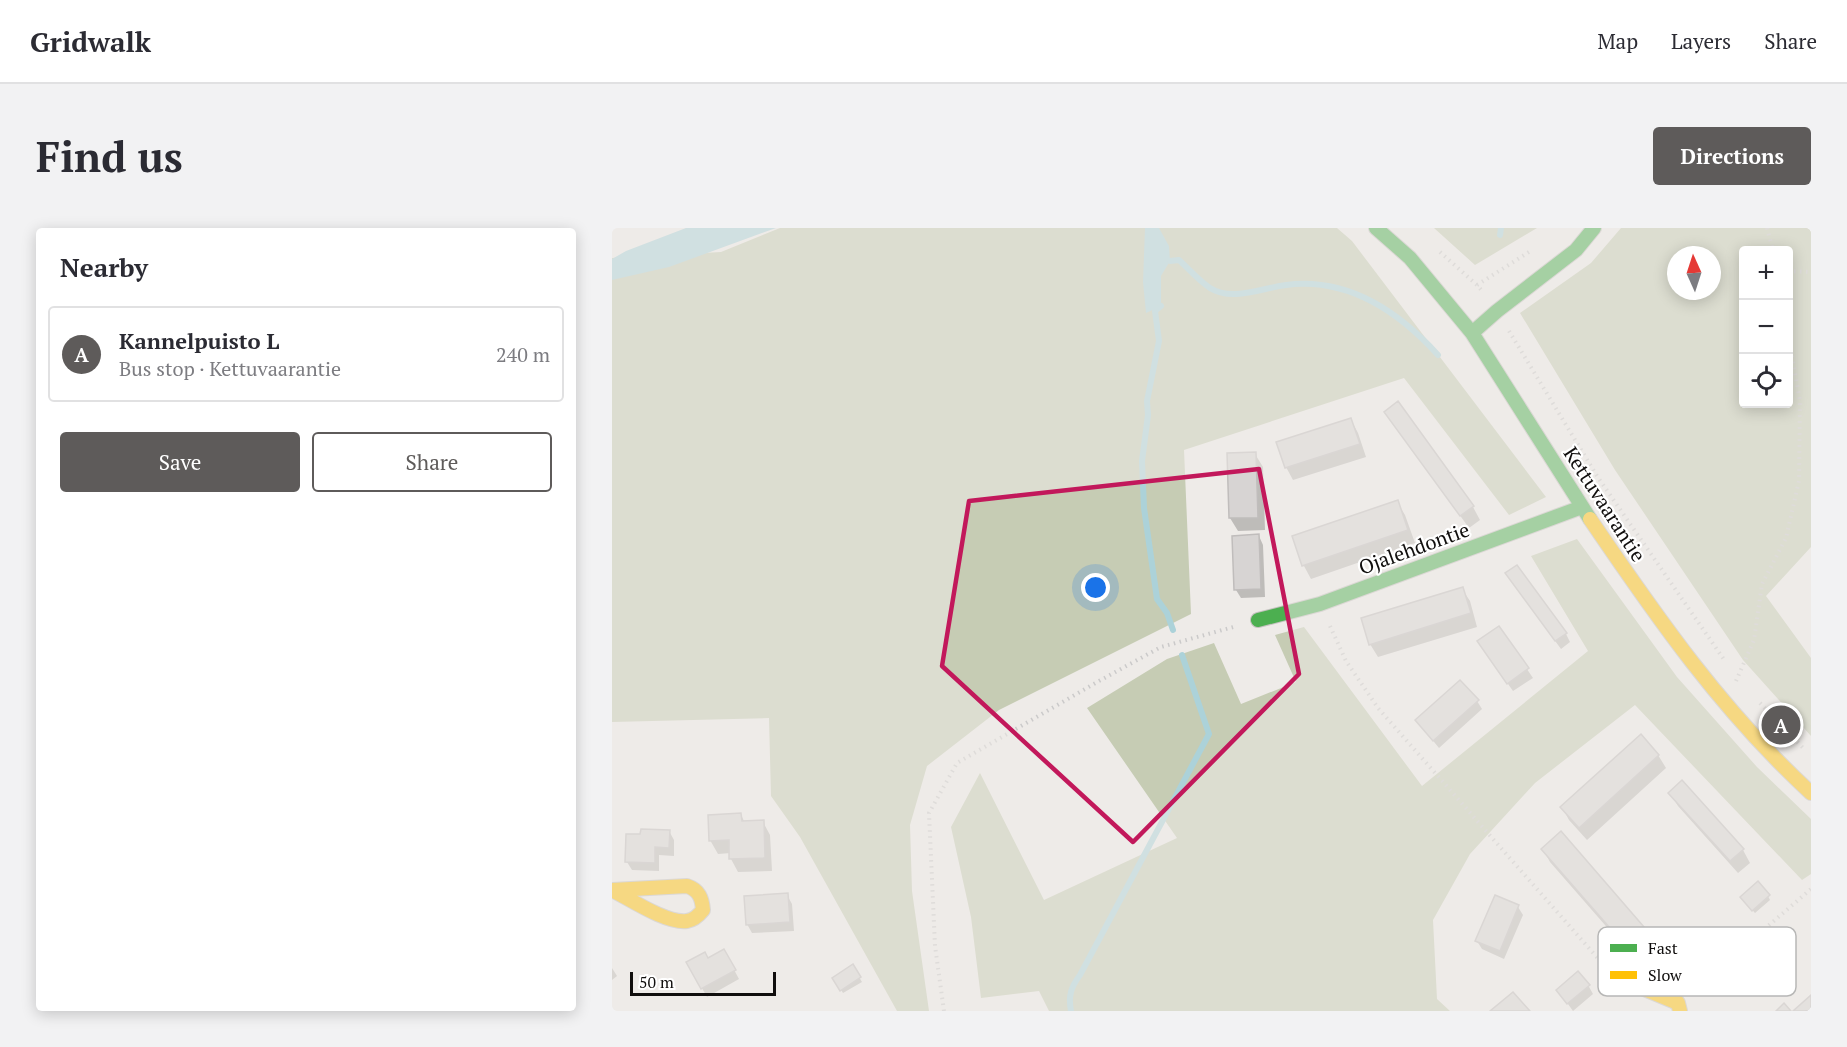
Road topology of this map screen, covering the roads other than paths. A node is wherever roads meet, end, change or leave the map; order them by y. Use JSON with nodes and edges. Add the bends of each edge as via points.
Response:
{"nodes":[{"id":1,"x":1376,"y":228,"type":"edge"},
{"id":2,"x":1594,"y":228,"type":"edge"},
{"id":3,"x":1472,"y":333,"type":"junction"},
{"id":4,"x":1582,"y":507,"type":"junction"},
{"id":5,"x":1258,"y":620,"type":"road end"},
{"id":6,"x":1811,"y":793,"type":"edge"},
{"id":7,"x":612,"y":890,"type":"edge"},
{"id":8,"x":1657,"y":996,"type":"edge"},
{"id":9,"x":1679,"y":1007,"type":"edge"}],
"edges":[{"from":1,"to":3,"type":"street","name":"Kettuvaarantie","via":[[1410,258]]},
{"from":2,"to":3,"type":"street","via":[[1576,250]]},
{"from":3,"to":4,"type":"street","name":"Kettuvaarantie"},
{"from":4,"to":5,"type":"street","name":"Ojalehdontie","via":[[1320,604]]},
{"from":4,"to":6,"type":"street","name":"Kettuvaarantie","via":[[1653,611],[1720,699]]},
{"from":7,"to":7,"type":"street","via":[[672,919],[691,920],[703,910],[701,896],[693,887]]},
{"from":8,"to":9,"type":"street"}]}
